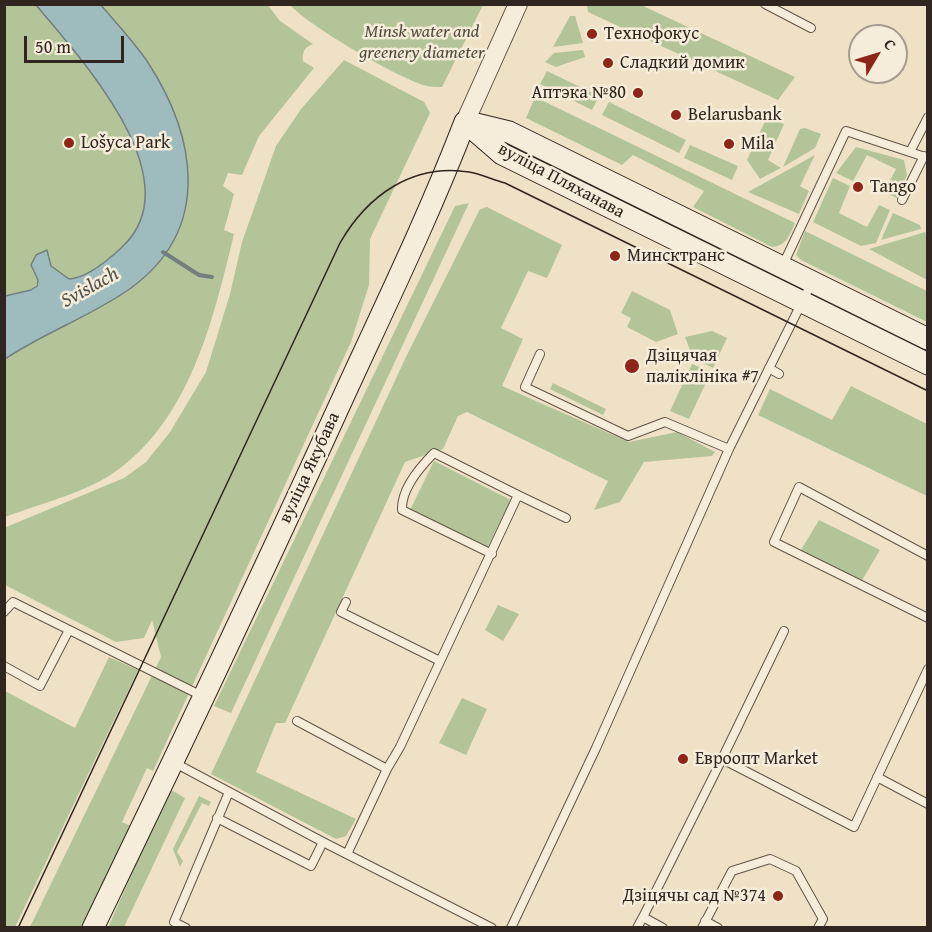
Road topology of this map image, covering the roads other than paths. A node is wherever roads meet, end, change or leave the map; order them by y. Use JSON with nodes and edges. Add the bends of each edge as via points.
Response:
{"nodes":[{"id":1,"x":518,"y":4,"type":"edge"},
{"id":2,"x":765,"y":4,"type":"edge"},
{"id":3,"x":811,"y":28,"type":"dead end"},
{"id":4,"x":927,"y":117,"type":"edge"},
{"id":5,"x":465,"y":122,"type":"junction"},
{"id":6,"x":910,"y":152,"type":"junction"},
{"id":7,"x":926,"y":157,"type":"edge"},
{"id":8,"x":902,"y":200,"type":"dead end"},
{"id":9,"x":782,"y":266,"type":"junction"},
{"id":10,"x":812,"y":282,"type":"junction"},
{"id":11,"x":772,"y":286,"type":"junction"},
{"id":12,"x":802,"y":302,"type":"junction"},
{"id":13,"x":927,"y":339,"type":"edge"},
{"id":14,"x":540,"y":354,"type":"dead end"},
{"id":15,"x":927,"y":364,"type":"edge"},
{"id":16,"x":769,"y":368,"type":"junction"},
{"id":17,"x":779,"y":374,"type":"dead end"},
{"id":18,"x":729,"y":449,"type":"junction"},
{"id":19,"x":518,"y":495,"type":"junction"},
{"id":20,"x":566,"y":518,"type":"dead end"},
{"id":21,"x":492,"y":554,"type":"junction"},
{"id":22,"x":927,"y":556,"type":"edge"},
{"id":23,"x":346,"y":602,"type":"dead end"},
{"id":24,"x":4,"y":612,"type":"edge"},
{"id":25,"x":927,"y":618,"type":"edge"},
{"id":26,"x":69,"y":630,"type":"dead end"},
{"id":27,"x":784,"y":631,"type":"dead end"},
{"id":28,"x":440,"y":661,"type":"junction"},
{"id":29,"x":4,"y":666,"type":"edge"},
{"id":30,"x":927,"y":669,"type":"edge"},
{"id":31,"x":204,"y":697,"type":"junction"},
{"id":32,"x":297,"y":721,"type":"dead end"},
{"id":33,"x":722,"y":759,"type":"junction"},
{"id":34,"x":174,"y":763,"type":"junction"},
{"id":35,"x":387,"y":769,"type":"junction"},
{"id":36,"x":878,"y":777,"type":"junction"},
{"id":37,"x":229,"y":792,"type":"junction"},
{"id":38,"x":927,"y":804,"type":"edge"},
{"id":39,"x":217,"y":818,"type":"junction"},
{"id":40,"x":323,"y":842,"type":"junction"},
{"id":41,"x":347,"y":854,"type":"junction"},
{"id":42,"x":643,"y":917,"type":"junction"},
{"id":43,"x":703,"y":924,"type":"edge"},
{"id":44,"x":93,"y":927,"type":"edge"},
{"id":45,"x":186,"y":927,"type":"edge"},
{"id":46,"x":492,"y":927,"type":"edge"},
{"id":47,"x":511,"y":927,"type":"edge"},
{"id":48,"x":637,"y":927,"type":"edge"},
{"id":49,"x":663,"y":927,"type":"edge"},
{"id":50,"x":718,"y":927,"type":"edge"},
{"id":51,"x":818,"y":927,"type":"edge"}],
"edges":[{"from":1,"to":5,"type":"street","name":"вуліца Якубава"},
{"from":2,"to":3,"type":"lane"},
{"from":4,"to":6,"type":"lane"},
{"from":5,"to":9,"type":"main road","name":"вуліца Пляханава","via":[[510,132]]},
{"from":5,"to":11,"type":"main road","name":"вуліца Пляханава","via":[[502,154]]},
{"from":5,"to":31,"type":"main road","name":"вуліца Якубава","via":[[423,222]]},
{"from":6,"to":7,"type":"lane"},
{"from":6,"to":9,"type":"lane","via":[[846,131]]},
{"from":7,"to":8,"type":"lane"},
{"from":9,"to":10,"type":"main road","name":"вуліца Пляханава"},
{"from":9,"to":11,"type":"lane"},
{"from":10,"to":12,"type":"lane"},
{"from":10,"to":13,"type":"main road","name":"вуліца Пляханава"},
{"from":11,"to":12,"type":"main road","name":"вуліца Пляханава"},
{"from":12,"to":15,"type":"main road","name":"вуліца Пляханава"},
{"from":12,"to":16,"type":"lane"},
{"from":14,"to":18,"type":"lane","via":[[525,387],[628,436],[665,422]]},
{"from":16,"to":17,"type":"lane"},
{"from":16,"to":18,"type":"lane"},
{"from":18,"to":47,"type":"lane","via":[[596,748]]},
{"from":19,"to":20,"type":"lane"},
{"from":19,"to":21,"type":"lane"},
{"from":19,"to":21,"type":"lane","via":[[434,453],[420,467],[402,500],[402,510]]},
{"from":21,"to":28,"type":"lane"},
{"from":22,"to":25,"type":"lane","via":[[800,487],[774,542]]},
{"from":23,"to":28,"type":"lane","via":[[341,612]]},
{"from":24,"to":31,"type":"lane","via":[[13,602]]},
{"from":26,"to":29,"type":"lane","via":[[40,686]]},
{"from":27,"to":33,"type":"lane"},
{"from":28,"to":35,"type":"lane"},
{"from":30,"to":36,"type":"lane"},
{"from":31,"to":34,"type":"main road","name":"вуліца Якубава"},
{"from":32,"to":35,"type":"lane"},
{"from":33,"to":36,"type":"lane","via":[[854,827]]},
{"from":33,"to":42,"type":"lane"},
{"from":34,"to":37,"type":"lane"},
{"from":34,"to":44,"type":"main road","name":"вуліца Якубава"},
{"from":35,"to":41,"type":"lane"},
{"from":36,"to":38,"type":"lane"},
{"from":37,"to":39,"type":"lane"},
{"from":37,"to":40,"type":"lane"},
{"from":39,"to":40,"type":"lane","via":[[311,866]]},
{"from":39,"to":45,"type":"lane","via":[[174,922]]},
{"from":40,"to":41,"type":"lane"},
{"from":41,"to":46,"type":"lane"},
{"from":42,"to":48,"type":"lane"},
{"from":42,"to":49,"type":"lane"},
{"from":43,"to":50,"type":"lane"},
{"from":43,"to":51,"type":"lane","via":[[732,871],[770,859],[796,871],[823,919]]}]}
